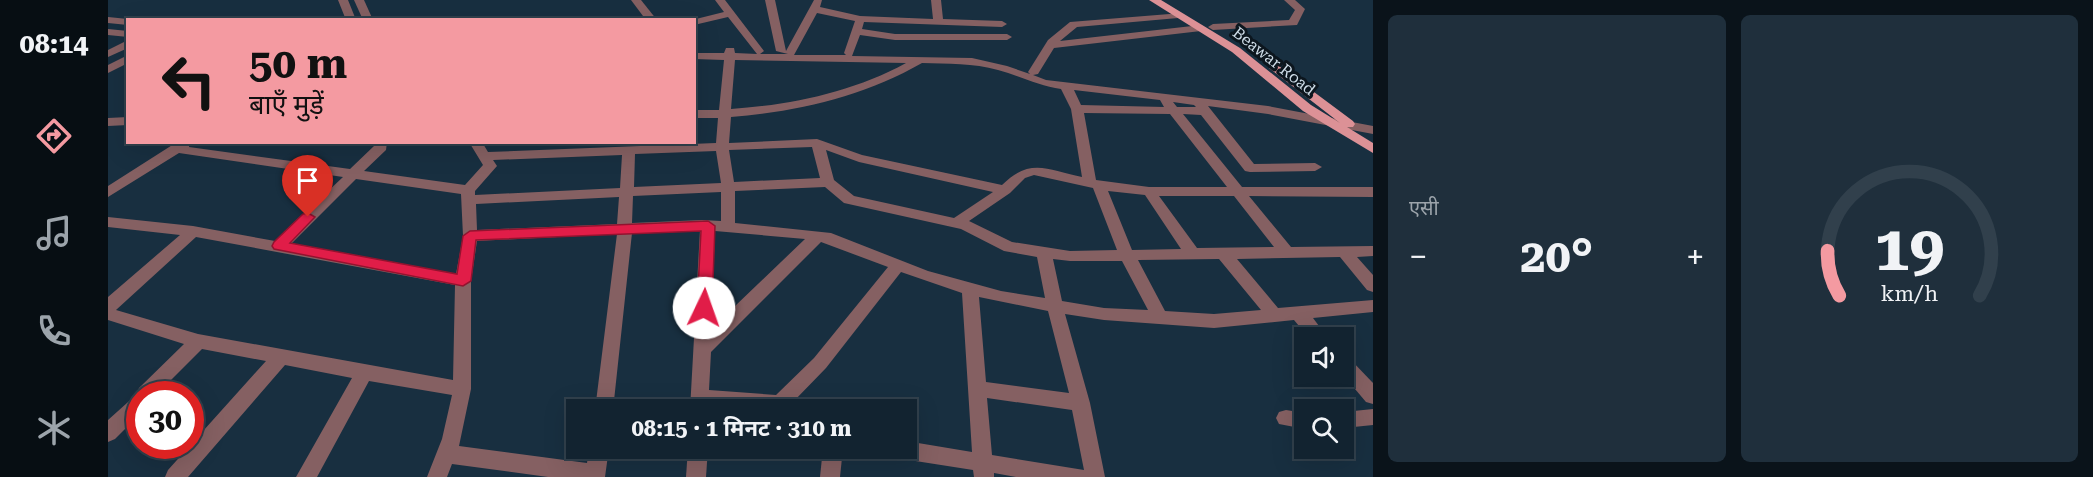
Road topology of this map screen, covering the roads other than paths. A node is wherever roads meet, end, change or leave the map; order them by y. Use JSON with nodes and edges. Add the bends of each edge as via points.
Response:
{"nodes":[{"id":1,"x":344,"y":0,"type":"edge"},
{"id":2,"x":359,"y":0,"type":"edge"},
{"id":3,"x":636,"y":0,"type":"edge"},
{"id":4,"x":720,"y":0,"type":"edge"},
{"id":5,"x":770,"y":0,"type":"edge"},
{"id":6,"x":936,"y":0,"type":"edge"},
{"id":7,"x":1154,"y":0,"type":"edge"},
{"id":8,"x":1166,"y":0,"type":"edge"},
{"id":9,"x":1289,"y":0,"type":"edge"},
{"id":10,"x":816,"y":5,"type":"edge"},
{"id":11,"x":731,"y":13,"type":"junction"},
{"id":12,"x":1178,"y":15,"type":"junction"},
{"id":13,"x":350,"y":18,"type":"edge"},
{"id":14,"x":367,"y":18,"type":"edge"},
{"id":15,"x":650,"y":18,"type":"edge"},
{"id":16,"x":860,"y":19,"type":"junction"},
{"id":17,"x":108,"y":20,"type":"edge"},
{"id":18,"x":126,"y":22,"type":"edge"},
{"id":19,"x":696,"y":22,"type":"edge"},
{"id":20,"x":938,"y":22,"type":"junction"},
{"id":21,"x":1002,"y":24,"type":"dead end"},
{"id":22,"x":1207,"y":28,"type":"junction"},
{"id":23,"x":856,"y":31,"type":"junction"},
{"id":24,"x":108,"y":32,"type":"edge"},
{"id":25,"x":126,"y":34,"type":"edge"},
{"id":26,"x":1007,"y":37,"type":"dead end"},
{"id":27,"x":126,"y":44,"type":"edge"},
{"id":28,"x":1051,"y":45,"type":"junction"},
{"id":29,"x":696,"y":49,"type":"edge"},
{"id":30,"x":759,"y":51,"type":"junction"},
{"id":31,"x":786,"y":51,"type":"junction"},
{"id":32,"x":849,"y":53,"type":"junction"},
{"id":33,"x":108,"y":54,"type":"edge"},
{"id":34,"x":729,"y":54,"type":"junction"},
{"id":35,"x":696,"y":56,"type":"edge"},
{"id":36,"x":126,"y":59,"type":"edge"},
{"id":37,"x":920,"y":60,"type":"junction"},
{"id":38,"x":108,"y":70,"type":"edge"},
{"id":39,"x":1034,"y":72,"type":"junction"},
{"id":40,"x":1062,"y":85,"type":"junction"},
{"id":41,"x":1087,"y":89,"type":"junction"},
{"id":42,"x":1163,"y":97,"type":"junction"},
{"id":43,"x":1202,"y":106,"type":"junction"},
{"id":44,"x":1077,"y":109,"type":"junction"},
{"id":45,"x":1094,"y":110,"type":"junction"},
{"id":46,"x":1175,"y":112,"type":"junction"},
{"id":47,"x":696,"y":114,"type":"edge"},
{"id":48,"x":725,"y":114,"type":"junction"},
{"id":49,"x":126,"y":121,"type":"edge"},
{"id":50,"x":108,"y":122,"type":"edge"},
{"id":51,"x":1332,"y":123,"type":"junction"},
{"id":52,"x":1355,"y":128,"type":"junction"},
{"id":53,"x":1373,"y":130,"type":"edge"},
{"id":54,"x":1373,"y":139,"type":"edge"},
{"id":55,"x":816,"y":143,"type":"junction"},
{"id":56,"x":380,"y":144,"type":"edge"},
{"id":57,"x":182,"y":146,"type":"edge"},
{"id":58,"x":722,"y":146,"type":"junction"},
{"id":59,"x":536,"y":148,"type":"edge"},
{"id":60,"x":480,"y":149,"type":"edge"},
{"id":61,"x":628,"y":149,"type":"junction"},
{"id":62,"x":1373,"y":150,"type":"edge"},
{"id":63,"x":1315,"y":167,"type":"dead end"},
{"id":64,"x":352,"y":174,"type":"junction"},
{"id":65,"x":828,"y":182,"type":"junction"},
{"id":66,"x":1095,"y":183,"type":"junction"},
{"id":67,"x":728,"y":187,"type":"junction"},
{"id":68,"x":1005,"y":190,"type":"junction"},
{"id":69,"x":1149,"y":190,"type":"junction"},
{"id":70,"x":108,"y":192,"type":"edge"},
{"id":71,"x":1373,"y":192,"type":"edge"},
{"id":72,"x":627,"y":193,"type":"junction"},
{"id":73,"x":1238,"y":193,"type":"junction"},
{"id":74,"x":469,"y":195,"type":"junction"},
{"id":75,"x":108,"y":222,"type":"edge"},
{"id":76,"x":956,"y":223,"type":"junction"},
{"id":77,"x":708,"y":226,"type":"junction"},
{"id":78,"x":728,"y":227,"type":"junction"},
{"id":79,"x":625,"y":230,"type":"junction"},
{"id":80,"x":193,"y":231,"type":"junction"},
{"id":81,"x":470,"y":236,"type":"junction"},
{"id":82,"x":818,"y":236,"type":"junction"},
{"id":83,"x":279,"y":246,"type":"junction"},
{"id":84,"x":1373,"y":251,"type":"edge"},
{"id":85,"x":1044,"y":252,"type":"junction"},
{"id":86,"x":1344,"y":252,"type":"junction"},
{"id":87,"x":1287,"y":253,"type":"junction"},
{"id":88,"x":1194,"y":254,"type":"junction"},
{"id":89,"x":1224,"y":254,"type":"junction"},
{"id":90,"x":1127,"y":255,"type":"junction"},
{"id":91,"x":898,"y":265,"type":"junction"},
{"id":92,"x":463,"y":281,"type":"junction"},
{"id":93,"x":1373,"y":286,"type":"edge"},
{"id":94,"x":970,"y":289,"type":"junction"},
{"id":95,"x":1055,"y":306,"type":"junction"},
{"id":96,"x":1373,"y":306,"type":"edge"},
{"id":97,"x":108,"y":307,"type":"edge"},
{"id":98,"x":1298,"y":313,"type":"junction"},
{"id":99,"x":108,"y":314,"type":"edge"},
{"id":100,"x":1274,"y":315,"type":"junction"},
{"id":101,"x":1160,"y":317,"type":"junction"},
{"id":102,"x":1310,"y":327,"type":"edge"},
{"id":103,"x":198,"y":340,"type":"junction"},
{"id":104,"x":702,"y":349,"type":"junction"},
{"id":105,"x":281,"y":357,"type":"junction"},
{"id":106,"x":364,"y":373,"type":"junction"},
{"id":107,"x":1354,"y":375,"type":"edge"},
{"id":108,"x":159,"y":381,"type":"edge"},
{"id":109,"x":462,"y":389,"type":"junction"},
{"id":110,"x":977,"y":389,"type":"junction"},
{"id":111,"x":1373,"y":396,"type":"edge"},
{"id":112,"x":605,"y":399,"type":"edge"},
{"id":113,"x":700,"y":399,"type":"edge"},
{"id":114,"x":790,"y":399,"type":"edge"},
{"id":115,"x":1081,"y":403,"type":"junction"},
{"id":116,"x":126,"y":415,"type":"edge"},
{"id":117,"x":1373,"y":417,"type":"edge"},
{"id":118,"x":1354,"y":419,"type":"edge"},
{"id":119,"x":108,"y":433,"type":"edge"},
{"id":120,"x":447,"y":454,"type":"junction"},
{"id":121,"x":917,"y":454,"type":"edge"},
{"id":122,"x":598,"y":459,"type":"edge"},
{"id":123,"x":697,"y":459,"type":"edge"},
{"id":124,"x":832,"y":459,"type":"edge"},
{"id":125,"x":984,"y":470,"type":"edge"},
{"id":126,"x":175,"y":477,"type":"edge"},
{"id":127,"x":306,"y":477,"type":"edge"},
{"id":128,"x":437,"y":477,"type":"edge"},
{"id":129,"x":696,"y":477,"type":"edge"},
{"id":130,"x":830,"y":477,"type":"edge"},
{"id":131,"x":1077,"y":477,"type":"edge"},
{"id":132,"x":1095,"y":477,"type":"edge"}],
"edges":[{"from":1,"to":13,"type":"street"},
{"from":2,"to":14,"type":"street"},
{"from":3,"to":15,"type":"street"},
{"from":4,"to":11,"type":"street"},
{"from":5,"to":31,"type":"street"},
{"from":6,"to":20,"type":"street"},
{"from":7,"to":12,"type":"main road","name":"Beawar Road"},
{"from":8,"to":22,"type":"main road","name":"Beawar Road"},
{"from":9,"to":22,"type":"street","via":[[1300,9],[1293,23]]},
{"from":10,"to":16,"type":"street"},
{"from":10,"to":31,"type":"street"},
{"from":11,"to":19,"type":"street"},
{"from":11,"to":30,"type":"street"},
{"from":12,"to":22,"type":"main road","name":"Beawar Road"},
{"from":12,"to":28,"type":"street","via":[[1074,24]]},
{"from":16,"to":20,"type":"street"},
{"from":16,"to":23,"type":"street"},
{"from":17,"to":18,"type":"street"},
{"from":20,"to":21,"type":"street"},
{"from":22,"to":28,"type":"street"},
{"from":22,"to":51,"type":"main road","name":"Beawar Road","via":[[1307,108]]},
{"from":22,"to":52,"type":"main road","name":"Beawar Road","via":[[1264,59]]},
{"from":23,"to":26,"type":"street","via":[[895,37]]},
{"from":23,"to":32,"type":"street"},
{"from":24,"to":25,"type":"street"},
{"from":27,"to":33,"type":"street"},
{"from":28,"to":39,"type":"street"},
{"from":29,"to":34,"type":"street"},
{"from":30,"to":31,"type":"street"},
{"from":30,"to":34,"type":"street"},
{"from":31,"to":32,"type":"street"},
{"from":32,"to":39,"type":"street","via":[[971,56]]},
{"from":34,"to":35,"type":"street"},
{"from":34,"to":37,"type":"street"},
{"from":34,"to":48,"type":"street"},
{"from":36,"to":38,"type":"street"},
{"from":37,"to":40,"type":"street","via":[[992,64],[1036,81]]},
{"from":37,"to":48,"type":"street","via":[[840,92],[778,109]]},
{"from":39,"to":40,"type":"street"},
{"from":40,"to":41,"type":"street"},
{"from":40,"to":44,"type":"street"},
{"from":41,"to":42,"type":"street"},
{"from":41,"to":45,"type":"street"},
{"from":42,"to":43,"type":"street"},
{"from":42,"to":46,"type":"street"},
{"from":43,"to":46,"type":"street"},
{"from":43,"to":51,"type":"street","via":[[1268,110]]},
{"from":43,"to":63,"type":"street","via":[[1250,168]]},
{"from":44,"to":45,"type":"street"},
{"from":44,"to":66,"type":"street"},
{"from":45,"to":46,"type":"street"},
{"from":46,"to":73,"type":"street"},
{"from":47,"to":48,"type":"street"},
{"from":48,"to":58,"type":"street"},
{"from":49,"to":50,"type":"street"},
{"from":51,"to":52,"type":"street"},
{"from":51,"to":62,"type":"main road","name":"Beawar Road"},
{"from":52,"to":53,"type":"street"},
{"from":52,"to":54,"type":"main road","name":"Beawar Road"},
{"from":55,"to":58,"type":"street"},
{"from":55,"to":65,"type":"street"},
{"from":55,"to":68,"type":"street","via":[[859,158]]},
{"from":56,"to":64,"type":"street"},
{"from":57,"to":64,"type":"street"},
{"from":57,"to":70,"type":"street"},
{"from":58,"to":61,"type":"street"},
{"from":58,"to":67,"type":"street"},
{"from":59,"to":60,"type":"street"},
{"from":59,"to":61,"type":"street"},
{"from":60,"to":74,"type":"street","via":[[490,166]]},
{"from":61,"to":72,"type":"street"},
{"from":64,"to":74,"type":"street"},
{"from":64,"to":83,"type":"street"},
{"from":65,"to":67,"type":"street"},
{"from":65,"to":76,"type":"street","via":[[849,200]]},
{"from":66,"to":68,"type":"street","via":[[1034,171],[1020,175]]},
{"from":66,"to":69,"type":"street"},
{"from":66,"to":90,"type":"street"},
{"from":67,"to":72,"type":"street"},
{"from":67,"to":78,"type":"street"},
{"from":68,"to":76,"type":"street"},
{"from":69,"to":73,"type":"street"},
{"from":69,"to":88,"type":"street"},
{"from":71,"to":73,"type":"street"},
{"from":72,"to":74,"type":"street"},
{"from":72,"to":79,"type":"street"},
{"from":73,"to":87,"type":"street"},
{"from":74,"to":81,"type":"street"},
{"from":75,"to":80,"type":"street"},
{"from":76,"to":85,"type":"street","via":[[1009,246]]},
{"from":77,"to":78,"type":"street"},
{"from":77,"to":79,"type":"street"},
{"from":77,"to":104,"type":"street"},
{"from":78,"to":82,"type":"street"},
{"from":79,"to":81,"type":"street"},
{"from":79,"to":112,"type":"street"},
{"from":80,"to":83,"type":"street"},
{"from":80,"to":97,"type":"street"},
{"from":81,"to":92,"type":"street"},
{"from":82,"to":91,"type":"street"},
{"from":82,"to":104,"type":"street"},
{"from":83,"to":92,"type":"street"},
{"from":84,"to":86,"type":"street"},
{"from":85,"to":90,"type":"street","via":[[1070,256]]},
{"from":85,"to":95,"type":"street"},
{"from":86,"to":87,"type":"street"},
{"from":86,"to":93,"type":"street"},
{"from":87,"to":89,"type":"street"},
{"from":88,"to":89,"type":"street"},
{"from":88,"to":90,"type":"street"},
{"from":89,"to":100,"type":"street"},
{"from":90,"to":101,"type":"street"},
{"from":91,"to":94,"type":"street"},
{"from":91,"to":114,"type":"street"},
{"from":92,"to":109,"type":"street"},
{"from":94,"to":95,"type":"street"},
{"from":94,"to":110,"type":"street"},
{"from":95,"to":101,"type":"street"},
{"from":95,"to":115,"type":"street"},
{"from":96,"to":98,"type":"street"},
{"from":98,"to":100,"type":"street"},
{"from":98,"to":102,"type":"street"},
{"from":99,"to":103,"type":"street"},
{"from":100,"to":101,"type":"street","via":[[1214,321]]},
{"from":103,"to":105,"type":"street"},
{"from":103,"to":108,"type":"street"},
{"from":104,"to":113,"type":"street"},
{"from":105,"to":106,"type":"street"},
{"from":105,"to":126,"type":"street"},
{"from":106,"to":109,"type":"street"},
{"from":106,"to":127,"type":"street"},
{"from":107,"to":111,"type":"street"},
{"from":109,"to":120,"type":"street"},
{"from":110,"to":115,"type":"street"},
{"from":110,"to":125,"type":"street"},
{"from":115,"to":132,"type":"street"},
{"from":116,"to":119,"type":"street"},
{"from":117,"to":118,"type":"street"},
{"from":120,"to":122,"type":"street","via":[[596,474]]},
{"from":120,"to":128,"type":"street"},
{"from":121,"to":125,"type":"street"},
{"from":123,"to":129,"type":"street"},
{"from":124,"to":130,"type":"street"},
{"from":125,"to":131,"type":"street"}]}
